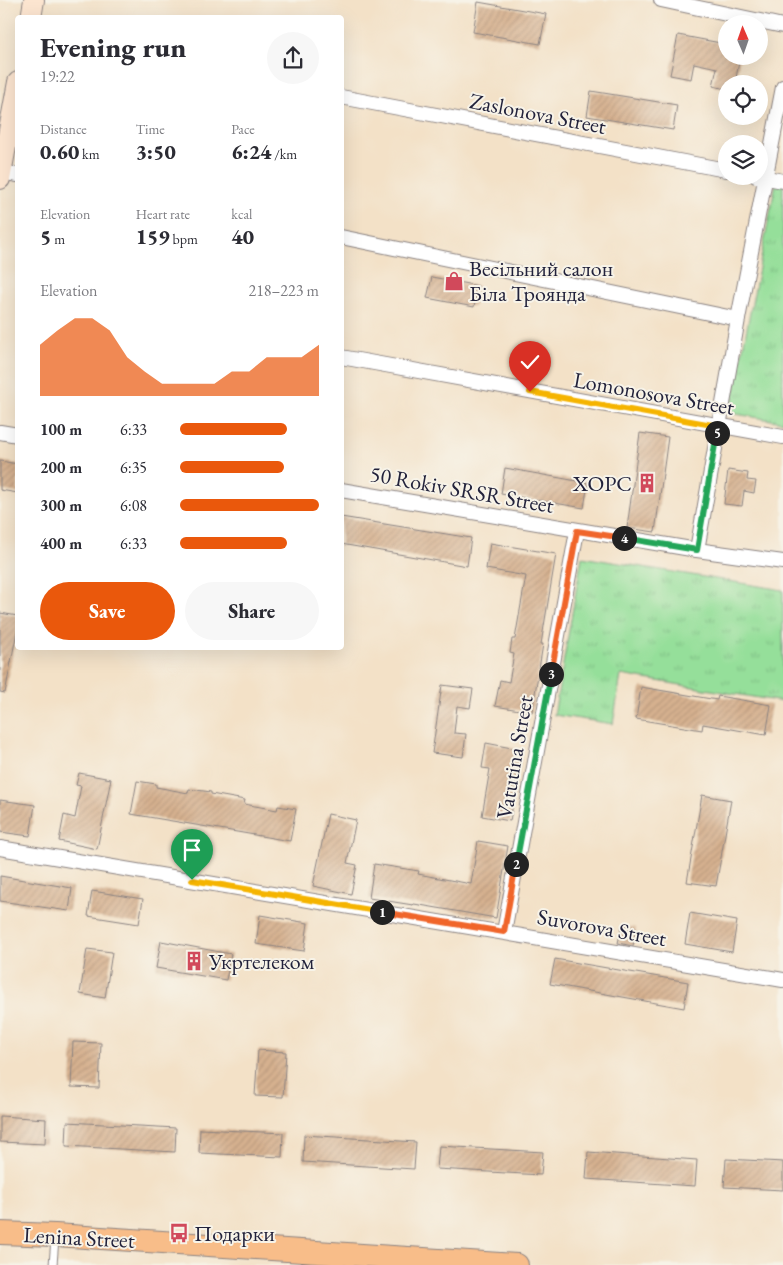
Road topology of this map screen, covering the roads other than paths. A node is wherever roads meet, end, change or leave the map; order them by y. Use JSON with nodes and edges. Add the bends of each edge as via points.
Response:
{"nodes":[{"id":1,"x":34,"y":0,"type":"edge"},
{"id":2,"x":661,"y":0,"type":"edge"},
{"id":3,"x":685,"y":2,"type":"edge"},
{"id":4,"x":32,"y":15,"type":"edge"},
{"id":5,"x":783,"y":26,"type":"edge"},
{"id":6,"x":783,"y":87,"type":"edge"},
{"id":7,"x":15,"y":90,"type":"edge"},
{"id":8,"x":344,"y":98,"type":"edge"},
{"id":9,"x":768,"y":148,"type":"edge"},
{"id":10,"x":718,"y":168,"type":"edge"},
{"id":11,"x":6,"y":176,"type":"edge"},
{"id":12,"x":768,"y":178,"type":"edge"},
{"id":13,"x":783,"y":181,"type":"edge"},
{"id":14,"x":760,"y":185,"type":"edge"},
{"id":15,"x":344,"y":238,"type":"edge"},
{"id":16,"x":738,"y":319,"type":"junction"},
{"id":17,"x":344,"y":358,"type":"edge"},
{"id":18,"x":718,"y":426,"type":"junction"},
{"id":19,"x":0,"y":432,"type":"edge"},
{"id":20,"x":15,"y":434,"type":"edge"},
{"id":21,"x":783,"y":437,"type":"edge"},
{"id":22,"x":344,"y":491,"type":"edge"},
{"id":23,"x":577,"y":531,"type":"junction"},
{"id":24,"x":697,"y":550,"type":"junction"},
{"id":25,"x":783,"y":562,"type":"edge"},
{"id":26,"x":0,"y":848,"type":"edge"},
{"id":27,"x":504,"y":932,"type":"junction"},
{"id":28,"x":783,"y":980,"type":"edge"},
{"id":29,"x":0,"y":1233,"type":"edge"},
{"id":30,"x":55,"y":1235,"type":"junction"},
{"id":31,"x":53,"y":1265,"type":"edge"},
{"id":32,"x":517,"y":1265,"type":"edge"}],
"edges":[{"from":1,"to":4,"type":"street"},
{"from":2,"to":3,"type":"street"},
{"from":3,"to":5,"type":"street"},
{"from":6,"to":9,"type":"street"},
{"from":7,"to":11,"type":"street","via":[[10,102]]},
{"from":8,"to":10,"type":"street","name":"Zaslonova Street"},
{"from":12,"to":13,"type":"street"},
{"from":14,"to":16,"type":"street"},
{"from":15,"to":16,"type":"street"},
{"from":16,"to":18,"type":"street"},
{"from":17,"to":18,"type":"street","name":"Lomonosova Street"},
{"from":18,"to":21,"type":"street","name":"Lomonosova Street"},
{"from":18,"to":24,"type":"street"},
{"from":19,"to":20,"type":"street"},
{"from":22,"to":23,"type":"street","name":"50 Rokiv SRSR Street"},
{"from":23,"to":24,"type":"street","name":"50 Rokiv SRSR Street"},
{"from":23,"to":27,"type":"street","name":"Vatutina Street"},
{"from":24,"to":25,"type":"street","name":"50 Rokiv SRSR Street"},
{"from":26,"to":27,"type":"street","name":"Suvorova Street"},
{"from":27,"to":28,"type":"street","name":"Suvorova Street"},
{"from":29,"to":30,"type":"main road","name":"Lenina Street"},
{"from":30,"to":31,"type":"lane"},
{"from":30,"to":32,"type":"main road","name":"Lenina Street"}]}
